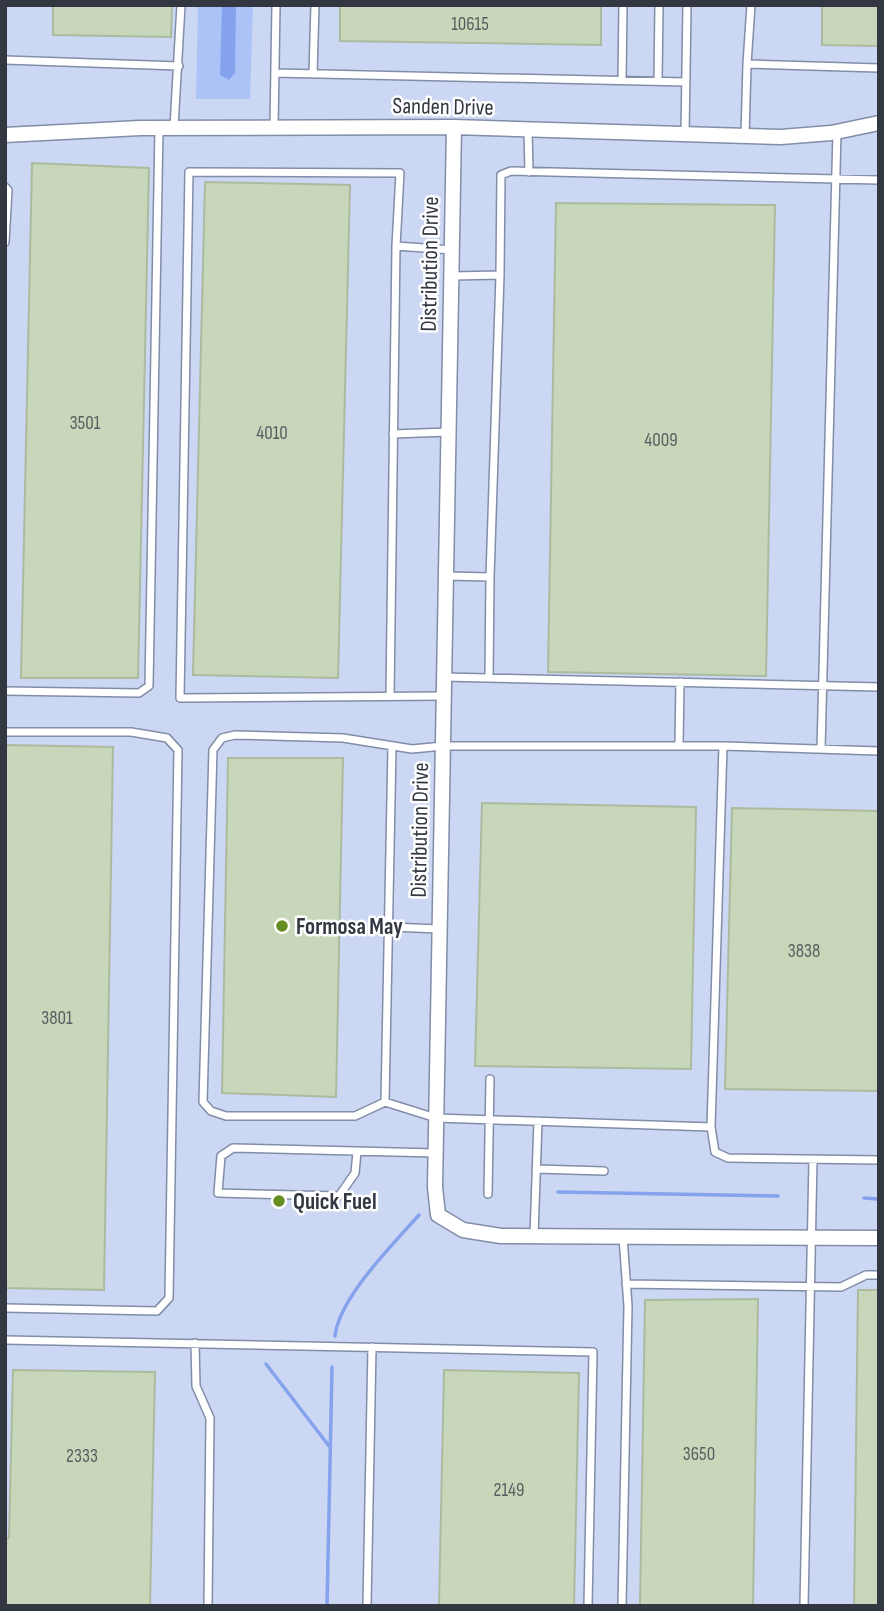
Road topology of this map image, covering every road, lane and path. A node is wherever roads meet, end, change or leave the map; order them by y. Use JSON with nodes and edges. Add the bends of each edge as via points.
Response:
{"nodes":[{"id":1,"x":181,"y":5,"type":"edge"},
{"id":2,"x":276,"y":5,"type":"edge"},
{"id":3,"x":315,"y":5,"type":"edge"},
{"id":4,"x":623,"y":5,"type":"edge"},
{"id":5,"x":659,"y":5,"type":"edge"},
{"id":6,"x":687,"y":5,"type":"edge"},
{"id":7,"x":751,"y":5,"type":"edge"},
{"id":8,"x":5,"y":60,"type":"edge"},
{"id":9,"x":747,"y":64,"type":"junction"},
{"id":10,"x":179,"y":66,"type":"junction"},
{"id":11,"x":879,"y":68,"type":"edge"},
{"id":12,"x":275,"y":73,"type":"junction"},
{"id":13,"x":313,"y":74,"type":"junction"},
{"id":14,"x":622,"y":80,"type":"junction"},
{"id":15,"x":658,"y":81,"type":"junction"},
{"id":16,"x":686,"y":82,"type":"junction"},
{"id":17,"x":879,"y":124,"type":"edge"},
{"id":18,"x":174,"y":127,"type":"junction"},
{"id":19,"x":454,"y":127,"type":"junction"},
{"id":20,"x":159,"y":128,"type":"junction"},
{"id":21,"x":274,"y":128,"type":"junction"},
{"id":22,"x":528,"y":130,"type":"junction"},
{"id":23,"x":838,"y":131,"type":"junction"},
{"id":24,"x":5,"y":135,"type":"edge"},
{"id":25,"x":685,"y":135,"type":"junction"},
{"id":26,"x":745,"y":136,"type":"junction"},
{"id":27,"x":529,"y":172,"type":"junction"},
{"id":28,"x":836,"y":179,"type":"junction"},
{"id":29,"x":879,"y":180,"type":"edge"},
{"id":30,"x":5,"y":187,"type":"edge"},
{"id":31,"x":5,"y":242,"type":"edge"},
{"id":32,"x":396,"y":246,"type":"junction"},
{"id":33,"x":452,"y":250,"type":"junction"},
{"id":34,"x":500,"y":275,"type":"junction"},
{"id":35,"x":451,"y":276,"type":"junction"},
{"id":36,"x":448,"y":432,"type":"junction"},
{"id":37,"x":393,"y":433,"type":"junction"},
{"id":38,"x":446,"y":576,"type":"junction"},
{"id":39,"x":490,"y":577,"type":"junction"},
{"id":40,"x":444,"y":677,"type":"junction"},
{"id":41,"x":489,"y":678,"type":"junction"},
{"id":42,"x":680,"y":682,"type":"junction"},
{"id":43,"x":822,"y":685,"type":"junction"},
{"id":44,"x":879,"y":687,"type":"edge"},
{"id":45,"x":5,"y":691,"type":"edge"},
{"id":46,"x":390,"y":696,"type":"junction"},
{"id":47,"x":444,"y":696,"type":"junction"},
{"id":48,"x":5,"y":732,"type":"edge"},
{"id":49,"x":678,"y":745,"type":"junction"},
{"id":50,"x":443,"y":746,"type":"junction"},
{"id":51,"x":723,"y":746,"type":"junction"},
{"id":52,"x":392,"y":747,"type":"junction"},
{"id":53,"x":821,"y":749,"type":"junction"},
{"id":54,"x":879,"y":751,"type":"edge"},
{"id":55,"x":390,"y":927,"type":"junction"},
{"id":56,"x":440,"y":929,"type":"junction"},
{"id":57,"x":490,"y":1079,"type":"dead end"},
{"id":58,"x":385,"y":1102,"type":"junction"},
{"id":59,"x":436,"y":1118,"type":"junction"},
{"id":60,"x":490,"y":1119,"type":"junction"},
{"id":61,"x":538,"y":1121,"type":"junction"},
{"id":62,"x":711,"y":1127,"type":"junction"},
{"id":63,"x":357,"y":1152,"type":"junction"},
{"id":64,"x":436,"y":1153,"type":"junction"},
{"id":65,"x":813,"y":1159,"type":"junction"},
{"id":66,"x":879,"y":1160,"type":"edge"},
{"id":67,"x":536,"y":1169,"type":"junction"},
{"id":68,"x":604,"y":1171,"type":"dead end"},
{"id":69,"x":488,"y":1194,"type":"dead end"},
{"id":70,"x":534,"y":1236,"type":"junction"},
{"id":71,"x":623,"y":1237,"type":"junction"},
{"id":72,"x":809,"y":1238,"type":"junction"},
{"id":73,"x":879,"y":1238,"type":"edge"},
{"id":74,"x":879,"y":1275,"type":"edge"},
{"id":75,"x":626,"y":1284,"type":"junction"},
{"id":76,"x":808,"y":1287,"type":"junction"},
{"id":77,"x":5,"y":1308,"type":"edge"},
{"id":78,"x":5,"y":1340,"type":"edge"},
{"id":79,"x":195,"y":1343,"type":"junction"},
{"id":80,"x":372,"y":1347,"type":"junction"},
{"id":81,"x":208,"y":1606,"type":"edge"},
{"id":82,"x":367,"y":1606,"type":"edge"},
{"id":83,"x":588,"y":1606,"type":"edge"},
{"id":84,"x":622,"y":1606,"type":"edge"},
{"id":85,"x":804,"y":1606,"type":"edge"}],
"edges":[{"from":1,"to":10,"type":"lane"},
{"from":2,"to":12,"type":"lane"},
{"from":3,"to":13,"type":"lane"},
{"from":4,"to":14,"type":"lane"},
{"from":5,"to":15,"type":"lane"},
{"from":6,"to":16,"type":"lane"},
{"from":7,"to":9,"type":"lane"},
{"from":8,"to":10,"type":"lane"},
{"from":9,"to":11,"type":"lane"},
{"from":9,"to":26,"type":"lane"},
{"from":10,"to":18,"type":"lane"},
{"from":12,"to":13,"type":"lane"},
{"from":12,"to":21,"type":"lane"},
{"from":13,"to":14,"type":"lane"},
{"from":14,"to":15,"type":"lane"},
{"from":15,"to":16,"type":"lane"},
{"from":16,"to":25,"type":"lane"},
{"from":17,"to":23,"type":"street","name":"Sanden Drive"},
{"from":18,"to":20,"type":"street","name":"Sanden Drive"},
{"from":18,"to":21,"type":"street","name":"Sanden Drive"},
{"from":19,"to":21,"type":"street","name":"Sanden Drive"},
{"from":19,"to":22,"type":"street","name":"Sanden Drive"},
{"from":19,"to":33,"type":"street","name":"Distribution Drive"},
{"from":20,"to":24,"type":"street","name":"Sanden Drive"},
{"from":20,"to":45,"type":"lane","via":[[149,686],[139,693]]},
{"from":22,"to":25,"type":"street","name":"Sanden Drive"},
{"from":22,"to":27,"type":"lane"},
{"from":23,"to":26,"type":"street","name":"Sanden Drive"},
{"from":23,"to":28,"type":"lane"},
{"from":25,"to":26,"type":"street","name":"Sanden Drive"},
{"from":27,"to":28,"type":"lane"},
{"from":27,"to":34,"type":"lane","via":[[501,175]]},
{"from":28,"to":29,"type":"lane"},
{"from":28,"to":43,"type":"lane"},
{"from":30,"to":31,"type":"lane"},
{"from":32,"to":33,"type":"lane"},
{"from":32,"to":37,"type":"lane"},
{"from":32,"to":46,"type":"lane","via":[[400,173],[189,172],[180,698]]},
{"from":33,"to":35,"type":"street","name":"Distribution Drive"},
{"from":34,"to":35,"type":"lane"},
{"from":34,"to":39,"type":"lane"},
{"from":35,"to":36,"type":"street","name":"Distribution Drive"},
{"from":36,"to":37,"type":"lane"},
{"from":36,"to":38,"type":"street","name":"Distribution Drive"},
{"from":37,"to":46,"type":"lane"},
{"from":38,"to":39,"type":"lane"},
{"from":38,"to":40,"type":"street","name":"Distribution Drive"},
{"from":39,"to":41,"type":"lane"},
{"from":40,"to":41,"type":"lane"},
{"from":40,"to":47,"type":"street","name":"Distribution Drive"},
{"from":41,"to":42,"type":"lane"},
{"from":42,"to":43,"type":"lane"},
{"from":42,"to":49,"type":"lane"},
{"from":43,"to":44,"type":"lane"},
{"from":43,"to":53,"type":"lane"},
{"from":46,"to":47,"type":"lane"},
{"from":47,"to":50,"type":"street","name":"Distribution Drive"},
{"from":48,"to":77,"type":"lane","via":[[131,732],[167,737],[178,750],[169,1298],[157,1311]]},
{"from":49,"to":50,"type":"lane"},
{"from":49,"to":51,"type":"lane"},
{"from":50,"to":52,"type":"lane"},
{"from":50,"to":56,"type":"street","name":"Distribution Drive"},
{"from":51,"to":53,"type":"lane"},
{"from":51,"to":62,"type":"lane"},
{"from":52,"to":55,"type":"lane"},
{"from":52,"to":58,"type":"lane","via":[[344,738],[235,735],[222,738],[213,750],[202,1102],[226,1116],[355,1116]]},
{"from":53,"to":54,"type":"lane"},
{"from":55,"to":56,"type":"lane"},
{"from":55,"to":58,"type":"lane"},
{"from":56,"to":59,"type":"street","name":"Distribution Drive"},
{"from":57,"to":60,"type":"lane"},
{"from":58,"to":59,"type":"lane"},
{"from":59,"to":60,"type":"lane"},
{"from":59,"to":64,"type":"street","name":"Distribution Drive"},
{"from":60,"to":61,"type":"lane"},
{"from":60,"to":69,"type":"lane"},
{"from":61,"to":62,"type":"lane"},
{"from":61,"to":67,"type":"lane"},
{"from":62,"to":65,"type":"lane","via":[[715,1152],[728,1158]]},
{"from":63,"to":63,"type":"lane","via":[[233,1148],[221,1156],[218,1193],[339,1196],[355,1173]]},
{"from":63,"to":64,"type":"lane"},
{"from":64,"to":70,"type":"street","name":"Distribution Drive","via":[[438,1215],[463,1230]]},
{"from":65,"to":66,"type":"lane"},
{"from":65,"to":72,"type":"lane"},
{"from":67,"to":68,"type":"lane"},
{"from":67,"to":70,"type":"lane"},
{"from":70,"to":71,"type":"street","name":"Distribution Drive"},
{"from":71,"to":72,"type":"street","name":"Distribution Drive"},
{"from":71,"to":75,"type":"lane"},
{"from":72,"to":73,"type":"street","name":"Distribution Drive"},
{"from":72,"to":76,"type":"lane"},
{"from":74,"to":76,"type":"lane","via":[[866,1275],[841,1287]]},
{"from":75,"to":76,"type":"lane"},
{"from":75,"to":84,"type":"lane"},
{"from":76,"to":85,"type":"lane"},
{"from":78,"to":79,"type":"lane"},
{"from":79,"to":80,"type":"lane"},
{"from":79,"to":81,"type":"lane","via":[[196,1386],[211,1418]]},
{"from":80,"to":82,"type":"lane"},
{"from":80,"to":83,"type":"lane","via":[[593,1352]]}]}
